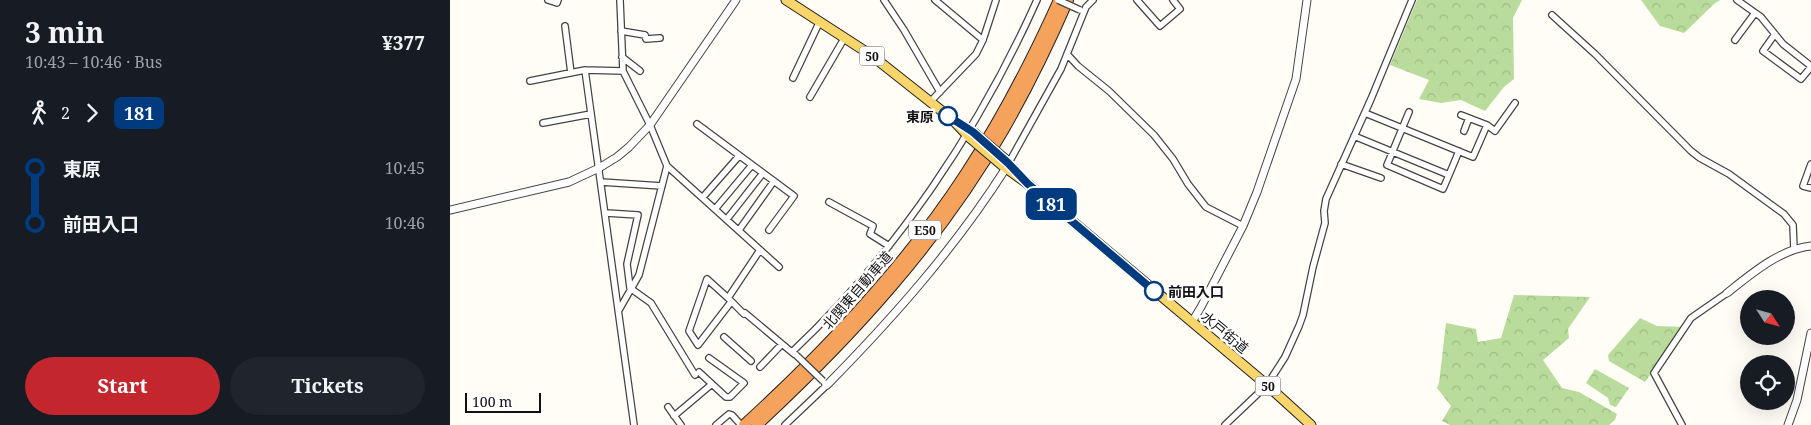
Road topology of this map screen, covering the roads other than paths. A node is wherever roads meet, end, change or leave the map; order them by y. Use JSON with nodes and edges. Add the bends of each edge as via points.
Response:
{"nodes":[{"id":1,"x":548,"y":0,"type":"edge"},
{"id":2,"x":558,"y":0,"type":"edge"},
{"id":3,"x":620,"y":0,"type":"edge"},
{"id":4,"x":736,"y":0,"type":"edge"},
{"id":5,"x":786,"y":0,"type":"edge"},
{"id":6,"x":884,"y":0,"type":"edge"},
{"id":7,"x":935,"y":0,"type":"edge"},
{"id":8,"x":996,"y":0,"type":"edge"},
{"id":9,"x":1037,"y":0,"type":"edge"},
{"id":10,"x":1058,"y":0,"type":"edge"},
{"id":11,"x":1068,"y":0,"type":"edge"},
{"id":12,"x":1093,"y":0,"type":"edge"},
{"id":13,"x":1137,"y":0,"type":"edge"},
{"id":14,"x":1173,"y":0,"type":"edge"},
{"id":15,"x":1307,"y":0,"type":"edge"},
{"id":16,"x":1412,"y":0,"type":"edge"},
{"id":17,"x":1737,"y":0,"type":"edge"},
{"id":18,"x":1082,"y":10,"type":"junction"},
{"id":19,"x":1755,"y":13,"type":"junction"},
{"id":20,"x":1552,"y":15,"type":"dead end"},
{"id":21,"x":820,"y":21,"type":"junction"},
{"id":22,"x":565,"y":26,"type":"dead end"},
{"id":23,"x":621,"y":31,"type":"junction"},
{"id":24,"x":1775,"y":34,"type":"junction"},
{"id":25,"x":845,"y":37,"type":"junction"},
{"id":26,"x":660,"y":38,"type":"dead end"},
{"id":27,"x":983,"y":40,"type":"junction"},
{"id":28,"x":1735,"y":40,"type":"dead end"},
{"id":29,"x":1067,"y":54,"type":"junction"},
{"id":30,"x":622,"y":57,"type":"junction"},
{"id":31,"x":1811,"y":66,"type":"edge"},
{"id":32,"x":585,"y":70,"type":"junction"},
{"id":33,"x":623,"y":71,"type":"junction"},
{"id":34,"x":640,"y":71,"type":"dead end"},
{"id":35,"x":571,"y":73,"type":"junction"},
{"id":36,"x":792,"y":78,"type":"dead end"},
{"id":37,"x":530,"y":80,"type":"dead end"},
{"id":38,"x":940,"y":92,"type":"junction"},
{"id":39,"x":810,"y":97,"type":"dead end"},
{"id":40,"x":930,"y":102,"type":"junction"},
{"id":41,"x":1515,"y":103,"type":"dead end"},
{"id":42,"x":1364,"y":112,"type":"junction"},
{"id":43,"x":1409,"y":112,"type":"dead end"},
{"id":44,"x":591,"y":114,"type":"junction"},
{"id":45,"x":1461,"y":115,"type":"dead end"},
{"id":46,"x":1469,"y":118,"type":"junction"},
{"id":47,"x":543,"y":123,"type":"dead end"},
{"id":48,"x":697,"y":124,"type":"dead end"},
{"id":49,"x":650,"y":125,"type":"junction"},
{"id":50,"x":1487,"y":125,"type":"junction"},
{"id":51,"x":1402,"y":128,"type":"junction"},
{"id":52,"x":1464,"y":131,"type":"dead end"},
{"id":53,"x":969,"y":133,"type":"junction"},
{"id":54,"x":1354,"y":136,"type":"junction"},
{"id":55,"x":1459,"y":151,"type":"junction"},
{"id":56,"x":1392,"y":152,"type":"junction"},
{"id":57,"x":739,"y":156,"type":"junction"},
{"id":58,"x":1005,"y":164,"type":"junction"},
{"id":59,"x":1341,"y":164,"type":"junction"},
{"id":60,"x":1811,"y":164,"type":"edge"},
{"id":61,"x":752,"y":165,"type":"junction"},
{"id":62,"x":667,"y":166,"type":"junction"},
{"id":63,"x":599,"y":168,"type":"junction"},
{"id":64,"x":763,"y":173,"type":"junction"},
{"id":65,"x":1449,"y":175,"type":"junction"},
{"id":66,"x":1381,"y":178,"type":"dead end"},
{"id":67,"x":601,"y":182,"type":"junction"},
{"id":68,"x":774,"y":182,"type":"junction"},
{"id":69,"x":662,"y":186,"type":"junction"},
{"id":70,"x":1811,"y":188,"type":"edge"},
{"id":71,"x":703,"y":197,"type":"junction"},
{"id":72,"x":829,"y":202,"type":"dead end"},
{"id":73,"x":716,"y":208,"type":"junction"},
{"id":74,"x":450,"y":210,"type":"edge"},
{"id":75,"x":606,"y":213,"type":"junction"},
{"id":76,"x":727,"y":219,"type":"junction"},
{"id":77,"x":1243,"y":226,"type":"junction"},
{"id":78,"x":739,"y":230,"type":"junction"},
{"id":79,"x":769,"y":230,"type":"dead end"},
{"id":80,"x":889,"y":246,"type":"junction"},
{"id":81,"x":1811,"y":246,"type":"edge"},
{"id":82,"x":1794,"y":249,"type":"junction"},
{"id":83,"x":760,"y":250,"type":"junction"},
{"id":84,"x":779,"y":267,"type":"dead end"},
{"id":85,"x":630,"y":288,"type":"junction"},
{"id":86,"x":1727,"y":293,"type":"joint"},
{"id":87,"x":729,"y":300,"type":"junction"},
{"id":88,"x":618,"y":310,"type":"junction"},
{"id":89,"x":1192,"y":322,"type":"junction"},
{"id":90,"x":1811,"y":333,"type":"edge"},
{"id":91,"x":724,"y":337,"type":"dead end"},
{"id":92,"x":782,"y":344,"type":"junction"},
{"id":93,"x":794,"y":353,"type":"junction"},
{"id":94,"x":709,"y":358,"type":"dead end"},
{"id":95,"x":751,"y":361,"type":"dead end"},
{"id":96,"x":760,"y":367,"type":"dead end"},
{"id":97,"x":825,"y":383,"type":"junction"},
{"id":98,"x":712,"y":384,"type":"junction"},
{"id":99,"x":1267,"y":385,"type":"junction"},
{"id":100,"x":668,"y":407,"type":"dead end"},
{"id":101,"x":674,"y":416,"type":"junction"},
{"id":102,"x":634,"y":425,"type":"edge"},
{"id":103,"x":682,"y":425,"type":"edge"},
{"id":104,"x":716,"y":425,"type":"edge"},
{"id":105,"x":742,"y":425,"type":"edge"},
{"id":106,"x":757,"y":425,"type":"edge"},
{"id":107,"x":784,"y":425,"type":"edge"},
{"id":108,"x":1224,"y":425,"type":"edge"},
{"id":109,"x":1311,"y":425,"type":"edge"},
{"id":110,"x":1682,"y":425,"type":"edge"},
{"id":111,"x":1788,"y":425,"type":"edge"}],
"edges":[{"from":1,"to":2,"type":"street","via":[[557,3]]},
{"from":3,"to":23,"type":"street"},
{"from":4,"to":49,"type":"street"},
{"from":5,"to":21,"type":"main road","name":"水戸街道","number":"50"},
{"from":6,"to":38,"type":"street"},
{"from":7,"to":27,"type":"street"},
{"from":8,"to":27,"type":"street"},
{"from":9,"to":53,"type":"street"},
{"from":10,"to":18,"type":"street","bridge":true},
{"from":10,"to":105,"type":"highway","name":"北関東自動車道","number":"E50","via":[[996,124],[937,214],[858,311]]},
{"from":11,"to":106,"type":"highway","name":"北関東自動車道","number":"E50","via":[[1031,80],[1003,130],[944,220],[891,288]]},
{"from":12,"to":18,"type":"street"},
{"from":13,"to":14,"type":"street","via":[[1160,26],[1180,9]]},
{"from":15,"to":77,"type":"street","via":[[1296,79]]},
{"from":16,"to":42,"type":"street"},
{"from":17,"to":19,"type":"street"},
{"from":18,"to":29,"type":"street"},
{"from":19,"to":24,"type":"street"},
{"from":19,"to":28,"type":"street"},
{"from":20,"to":82,"type":"street","via":[[1691,151],[1784,214],[1793,225]]},
{"from":21,"to":25,"type":"main road","name":"水戸街道","number":"50"},
{"from":21,"to":36,"type":"street"},
{"from":22,"to":35,"type":"street"},
{"from":23,"to":26,"type":"street","via":[[645,35],[646,39]]},
{"from":23,"to":30,"type":"street"},
{"from":24,"to":31,"type":"street"},
{"from":24,"to":31,"type":"street","via":[[1763,51],[1801,79]]},
{"from":25,"to":39,"type":"street"},
{"from":25,"to":40,"type":"main road","name":"水戸街道","number":"50"},
{"from":27,"to":38,"type":"street","via":[[976,54]]},
{"from":29,"to":58,"type":"street","via":[[1046,97]]},
{"from":29,"to":77,"type":"street","via":[[1110,91],[1164,146],[1206,208]]},
{"from":30,"to":33,"type":"street"},
{"from":30,"to":34,"type":"street"},
{"from":32,"to":33,"type":"street"},
{"from":32,"to":35,"type":"street"},
{"from":32,"to":44,"type":"street"},
{"from":33,"to":49,"type":"street"},
{"from":35,"to":37,"type":"street"},
{"from":38,"to":40,"type":"street"},
{"from":40,"to":53,"type":"main road","name":"水戸街道","number":"50"},
{"from":41,"to":50,"type":"street","via":[[1496,131]]},
{"from":42,"to":51,"type":"street"},
{"from":42,"to":54,"type":"street"},
{"from":43,"to":51,"type":"street"},
{"from":44,"to":47,"type":"street"},
{"from":44,"to":63,"type":"street"},
{"from":45,"to":46,"type":"street"},
{"from":46,"to":50,"type":"street"},
{"from":46,"to":52,"type":"street"},
{"from":48,"to":57,"type":"street"},
{"from":49,"to":62,"type":"street"},
{"from":49,"to":63,"type":"street","via":[[630,147]]},
{"from":50,"to":55,"type":"street","via":[[1473,157]]},
{"from":51,"to":55,"type":"street"},
{"from":51,"to":56,"type":"street"},
{"from":53,"to":58,"type":"main road","name":"水戸街道","number":"50","bridge":true},
{"from":53,"to":80,"type":"street"},
{"from":54,"to":56,"type":"street"},
{"from":54,"to":59,"type":"street"},
{"from":55,"to":65,"type":"street"},
{"from":56,"to":65,"type":"street"},
{"from":56,"to":65,"type":"street","via":[[1386,165],[1443,189]]},
{"from":57,"to":61,"type":"street"},
{"from":57,"to":71,"type":"street"},
{"from":58,"to":89,"type":"main road","name":"水戸街道","number":"50"},
{"from":58,"to":97,"type":"street","via":[[967,224],[929,274],[883,328]]},
{"from":59,"to":66,"type":"street"},
{"from":59,"to":99,"type":"street","via":[[1326,199],[1325,223],[1303,315],[1285,357]]},
{"from":60,"to":70,"type":"street","via":[[1803,186]]},
{"from":61,"to":64,"type":"street"},
{"from":61,"to":73,"type":"street"},
{"from":62,"to":69,"type":"street"},
{"from":62,"to":71,"type":"street"},
{"from":63,"to":67,"type":"street"},
{"from":63,"to":74,"type":"street","via":[[558,185]]},
{"from":64,"to":68,"type":"street"},
{"from":64,"to":76,"type":"street"},
{"from":67,"to":69,"type":"street"},
{"from":67,"to":75,"type":"street"},
{"from":68,"to":78,"type":"street"},
{"from":68,"to":79,"type":"street","via":[[794,196]]},
{"from":69,"to":85,"type":"street","via":[[640,274]]},
{"from":71,"to":73,"type":"street"},
{"from":72,"to":80,"type":"street","via":[[873,226],[870,234]]},
{"from":73,"to":76,"type":"street"},
{"from":75,"to":85,"type":"street","via":[[638,216],[627,264]]},
{"from":75,"to":88,"type":"street"},
{"from":76,"to":78,"type":"street"},
{"from":77,"to":89,"type":"street"},
{"from":78,"to":83,"type":"street"},
{"from":80,"to":93,"type":"street"},
{"from":81,"to":82,"type":"street"},
{"from":82,"to":86,"type":"street"},
{"from":83,"to":84,"type":"street"},
{"from":83,"to":87,"type":"street"},
{"from":85,"to":88,"type":"street"},
{"from":85,"to":98,"type":"street","via":[[651,303],[697,374]]},
{"from":86,"to":110,"type":"street","via":[[1691,318],[1654,374]]},
{"from":87,"to":87,"type":"street","via":[[698,345],[689,331],[707,279]]},
{"from":87,"to":92,"type":"street"},
{"from":88,"to":102,"type":"street"},
{"from":89,"to":99,"type":"main road","name":"水戸街道","number":"50"},
{"from":90,"to":111,"type":"street","via":[[1797,400]]},
{"from":91,"to":95,"type":"street"},
{"from":92,"to":93,"type":"street"},
{"from":92,"to":96,"type":"street"},
{"from":93,"to":97,"type":"street","bridge":true},
{"from":94,"to":98,"type":"street","via":[[744,383],[730,397]]},
{"from":97,"to":107,"type":"street"},
{"from":98,"to":101,"type":"street"},
{"from":99,"to":108,"type":"street"},
{"from":99,"to":109,"type":"main road","name":"水戸街道","number":"50"},
{"from":100,"to":101,"type":"street"},
{"from":101,"to":103,"type":"street"},
{"from":104,"to":105,"type":"street","via":[[729,414]]}]}
